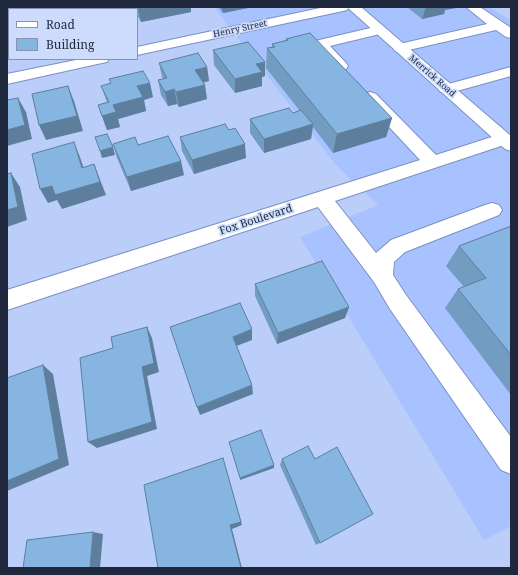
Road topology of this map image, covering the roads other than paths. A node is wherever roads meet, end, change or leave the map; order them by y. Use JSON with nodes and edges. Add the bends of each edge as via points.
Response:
{"nodes":[{"id":1,"x":343,"y":7,"type":"edge"},
{"id":2,"x":353,"y":7,"type":"edge"},
{"id":3,"x":473,"y":8,"type":"edge"},
{"id":4,"x":498,"y":25,"type":"junction"},
{"id":5,"x":379,"y":30,"type":"junction"},
{"id":6,"x":511,"y":34,"type":"edge"},
{"id":7,"x":400,"y":48,"type":"junction"},
{"id":8,"x":138,"y":51,"type":"edge"},
{"id":9,"x":97,"y":60,"type":"edge"},
{"id":10,"x":511,"y":71,"type":"edge"},
{"id":11,"x":7,"y":79,"type":"edge"},
{"id":12,"x":446,"y":89,"type":"junction"},
{"id":13,"x":508,"y":142,"type":"edge"},
{"id":14,"x":433,"y":162,"type":"junction"},
{"id":15,"x":322,"y":198,"type":"junction"},
{"id":16,"x":492,"y":210,"type":"dead end"},
{"id":17,"x":382,"y":276,"type":"junction"},
{"id":18,"x":7,"y":300,"type":"edge"},
{"id":19,"x":511,"y":460,"type":"edge"}],
"edges":[{"from":1,"to":8,"type":"street","name":"Henry Street"},
{"from":2,"to":5,"type":"street","name":"Merrick Road"},
{"from":3,"to":4,"type":"street"},
{"from":4,"to":6,"type":"street"},
{"from":4,"to":7,"type":"street"},
{"from":5,"to":7,"type":"street","name":"Merrick Road"},
{"from":5,"to":14,"type":"street","via":[[320,44]]},
{"from":7,"to":12,"type":"street","name":"Merrick Road"},
{"from":9,"to":11,"type":"street"},
{"from":10,"to":12,"type":"street"},
{"from":12,"to":13,"type":"street","name":"Merrick Road"},
{"from":13,"to":14,"type":"street","name":"Fox Boulevard"},
{"from":14,"to":15,"type":"street","name":"Fox Boulevard"},
{"from":15,"to":17,"type":"street"},
{"from":15,"to":18,"type":"street","name":"Fox Boulevard"},
{"from":16,"to":17,"type":"street","via":[[398,246],[384,259]]},
{"from":17,"to":19,"type":"street"}]}
